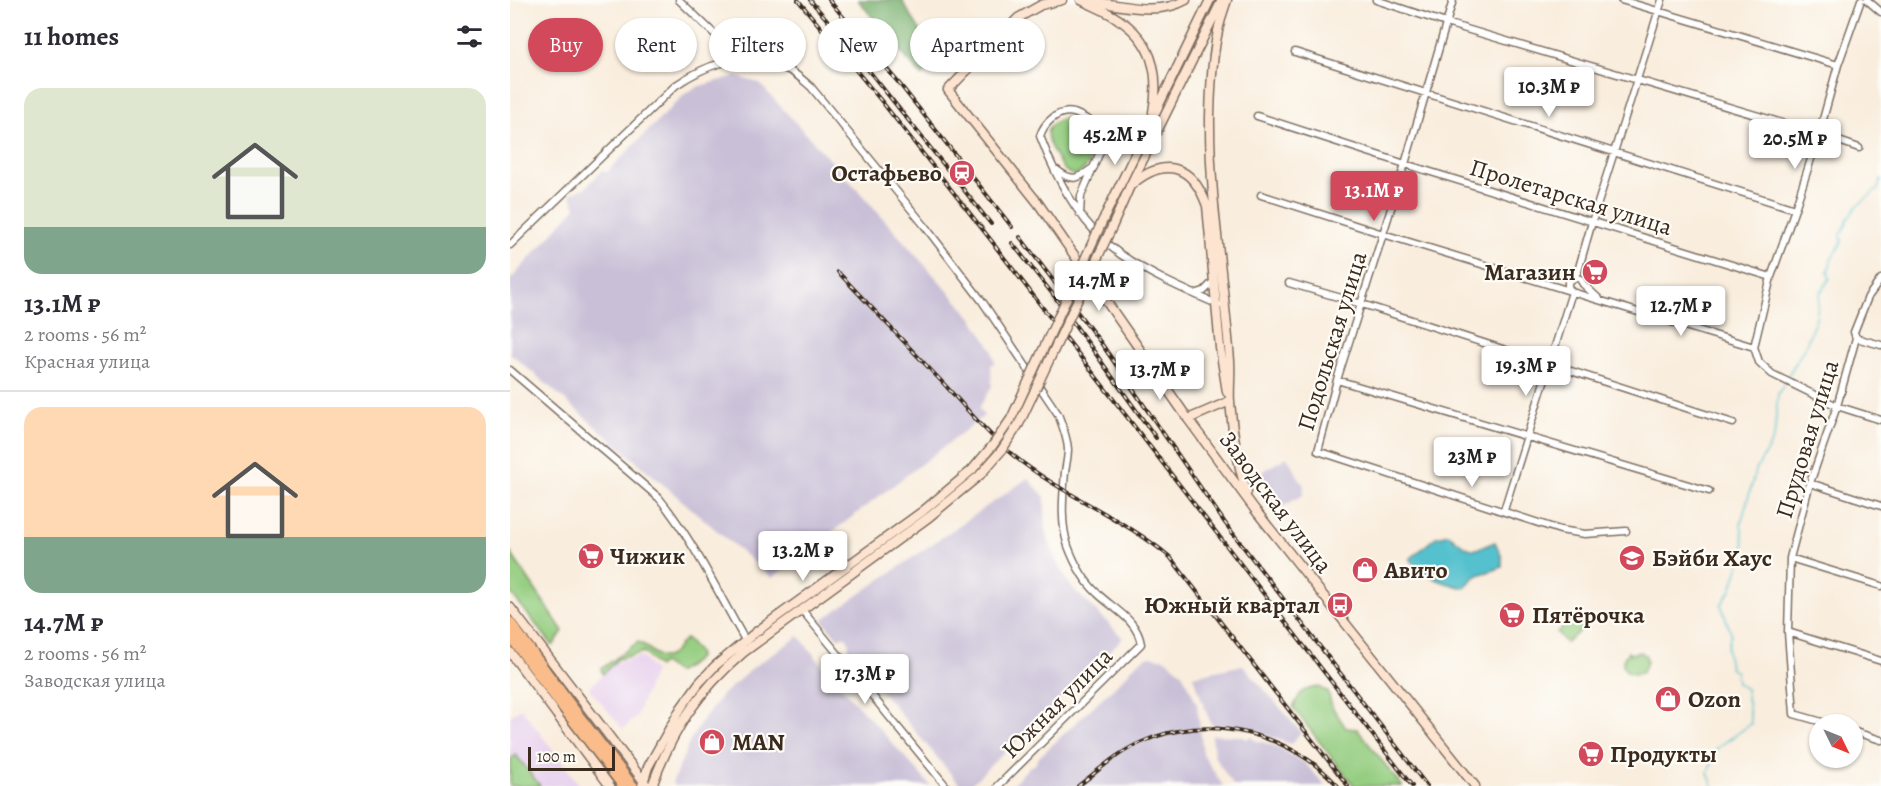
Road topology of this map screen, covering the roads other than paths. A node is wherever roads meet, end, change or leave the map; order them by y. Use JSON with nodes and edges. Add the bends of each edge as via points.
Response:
{"nodes":[{"id":1,"x":679,"y":0,"type":"edge"},
{"id":2,"x":1062,"y":0,"type":"edge"},
{"id":3,"x":1079,"y":0,"type":"edge"},
{"id":4,"x":1186,"y":0,"type":"edge"},
{"id":5,"x":1210,"y":0,"type":"edge"},
{"id":6,"x":1222,"y":0,"type":"edge"},
{"id":7,"x":1227,"y":0,"type":"edge"},
{"id":8,"x":1376,"y":0,"type":"edge"},
{"id":9,"x":1454,"y":0,"type":"edge"},
{"id":10,"x":1621,"y":0,"type":"edge"},
{"id":11,"x":1662,"y":0,"type":"edge"},
{"id":12,"x":1861,"y":0,"type":"edge"},
{"id":13,"x":1867,"y":0,"type":"edge"},
{"id":14,"x":1658,"y":12,"type":"junction"},
{"id":15,"x":1881,"y":12,"type":"edge"},
{"id":16,"x":1446,"y":23,"type":"junction"},
{"id":17,"x":709,"y":29,"type":"edge"},
{"id":18,"x":1295,"y":52,"type":"dead end"},
{"id":19,"x":1838,"y":65,"type":"junction"},
{"id":20,"x":709,"y":67,"type":"edge"},
{"id":21,"x":790,"y":72,"type":"edge"},
{"id":22,"x":1636,"y":81,"type":"junction"},
{"id":23,"x":1426,"y":92,"type":"junction"},
{"id":24,"x":1257,"y":116,"type":"dead end"},
{"id":25,"x":1151,"y":123,"type":"junction"},
{"id":26,"x":1819,"y":134,"type":"junction"},
{"id":27,"x":1859,"y":148,"type":"dead end"},
{"id":28,"x":1614,"y":151,"type":"junction"},
{"id":29,"x":1405,"y":164,"type":"junction"},
{"id":30,"x":1094,"y":166,"type":"junction"},
{"id":31,"x":1054,"y":167,"type":"junction"},
{"id":32,"x":1130,"y":186,"type":"junction"},
{"id":33,"x":1261,"y":195,"type":"dead end"},
{"id":34,"x":1795,"y":209,"type":"junction"},
{"id":35,"x":1080,"y":214,"type":"junction"},
{"id":36,"x":1592,"y":222,"type":"junction"},
{"id":37,"x":1383,"y":234,"type":"junction"},
{"id":38,"x":510,"y":245,"type":"edge"},
{"id":39,"x":1578,"y":271,"type":"junction"},
{"id":40,"x":1771,"y":277,"type":"junction"},
{"id":41,"x":1572,"y":278,"type":"junction"},
{"id":42,"x":1881,"y":279,"type":"edge"},
{"id":43,"x":1215,"y":280,"type":"junction"},
{"id":44,"x":1582,"y":281,"type":"junction"},
{"id":45,"x":1289,"y":283,"type":"dead end"},
{"id":46,"x":1571,"y":290,"type":"junction"},
{"id":47,"x":1194,"y":294,"type":"junction"},
{"id":48,"x":1599,"y":299,"type":"junction"},
{"id":49,"x":1362,"y":304,"type":"junction"},
{"id":50,"x":1221,"y":306,"type":"junction"},
{"id":51,"x":1856,"y":338,"type":"junction"},
{"id":52,"x":1881,"y":345,"type":"edge"},
{"id":53,"x":1754,"y":347,"type":"junction"},
{"id":54,"x":1549,"y":364,"type":"junction"},
{"id":55,"x":510,"y":370,"type":"edge"},
{"id":56,"x":1337,"y":380,"type":"junction"},
{"id":57,"x":1230,"y":401,"type":"junction"},
{"id":58,"x":1837,"y":406,"type":"junction"},
{"id":59,"x":1188,"y":419,"type":"junction"},
{"id":60,"x":1881,"y":420,"type":"edge"},
{"id":61,"x":1733,"y":423,"type":"dead end"},
{"id":62,"x":1526,"y":437,"type":"junction"},
{"id":63,"x":1810,"y":483,"type":"junction"},
{"id":64,"x":1708,"y":491,"type":"dead end"},
{"id":65,"x":1881,"y":506,"type":"edge"},
{"id":66,"x":1504,"y":510,"type":"junction"},
{"id":67,"x":1256,"y":511,"type":"junction"},
{"id":68,"x":1626,"y":531,"type":"dead end"},
{"id":69,"x":1790,"y":558,"type":"junction"},
{"id":70,"x":1881,"y":586,"type":"edge"},
{"id":71,"x":510,"y":608,"type":"edge"},
{"id":72,"x":802,"y":610,"type":"junction"},
{"id":73,"x":510,"y":622,"type":"edge"},
{"id":74,"x":1788,"y":633,"type":"junction"},
{"id":75,"x":510,"y":636,"type":"edge"},
{"id":76,"x":745,"y":640,"type":"junction"},
{"id":77,"x":510,"y":652,"type":"edge"},
{"id":78,"x":1881,"y":661,"type":"edge"},
{"id":79,"x":564,"y":703,"type":"junction"},
{"id":80,"x":1809,"y":718,"type":"edge"},
{"id":81,"x":1863,"y":735,"type":"edge"},
{"id":82,"x":1881,"y":740,"type":"edge"},
{"id":83,"x":657,"y":752,"type":"junction"},
{"id":84,"x":625,"y":757,"type":"junction"},
{"id":85,"x":599,"y":772,"type":"junction"},
{"id":86,"x":646,"y":785,"type":"edge"},
{"id":87,"x":610,"y":786,"type":"edge"},
{"id":88,"x":623,"y":786,"type":"edge"},
{"id":89,"x":633,"y":786,"type":"edge"},
{"id":90,"x":946,"y":786,"type":"edge"},
{"id":91,"x":998,"y":786,"type":"edge"},
{"id":92,"x":1474,"y":786,"type":"edge"}],
"edges":[{"from":1,"to":17,"type":"street"},
{"from":2,"to":59,"type":"main road","name":"Заводская улица","via":[[1041,5],[1018,18],[948,90],[1061,234]]},
{"from":3,"to":4,"type":"main road","via":[[1128,8],[1165,7]]},
{"from":3,"to":25,"type":"main road","via":[[1116,17],[1142,41],[1156,78]]},
{"from":5,"to":25,"type":"main road"},
{"from":6,"to":32,"type":"main road"},
{"from":7,"to":50,"type":"main road","via":[[1214,52],[1210,135]]},
{"from":8,"to":16,"type":"street"},
{"from":9,"to":16,"type":"street","name":"Подольская улица"},
{"from":10,"to":14,"type":"street"},
{"from":11,"to":14,"type":"street"},
{"from":12,"to":19,"type":"street"},
{"from":13,"to":15,"type":"street"},
{"from":14,"to":19,"type":"street"},
{"from":14,"to":22,"type":"street"},
{"from":16,"to":22,"type":"street"},
{"from":16,"to":23,"type":"street","name":"Подольская улица"},
{"from":18,"to":23,"type":"street"},
{"from":19,"to":26,"type":"street"},
{"from":20,"to":38,"type":"street","via":[[675,85]]},
{"from":21,"to":91,"type":"street","name":"Южная улица","via":[[811,87],[924,225],[982,301],[1058,414],[1068,451],[1063,500],[1068,545],[1097,594],[1116,608],[1140,636],[1140,644]]},
{"from":22,"to":26,"type":"street"},
{"from":22,"to":28,"type":"street"},
{"from":23,"to":28,"type":"street"},
{"from":23,"to":29,"type":"street","name":"Подольская улица"},
{"from":24,"to":29,"type":"street","name":"Пролетарская улица"},
{"from":25,"to":76,"type":"main road","bridge":true,"via":[[1011,419],[993,445],[972,470],[923,512]]},
{"from":26,"to":27,"type":"street"},
{"from":26,"to":34,"type":"street"},
{"from":28,"to":34,"type":"street"},
{"from":28,"to":36,"type":"street"},
{"from":29,"to":36,"type":"street","name":"Пролетарская улица"},
{"from":29,"to":37,"type":"street","name":"Подольская улица"},
{"from":30,"to":31,"type":"street","via":[[1072,179]]},
{"from":30,"to":31,"type":"street","via":[[1109,131],[1074,113],[1066,113],[1048,121],[1040,136]]},
{"from":30,"to":35,"type":"street","via":[[1081,196]]},
{"from":31,"to":35,"type":"street"},
{"from":32,"to":43,"type":"main road","via":[[1151,171],[1167,168],[1179,170],[1196,182],[1207,206]]},
{"from":32,"to":72,"type":"main road","bridge":true,"via":[[1019,424],[1001,451],[980,475],[929,517]]},
{"from":33,"to":37,"type":"street"},
{"from":34,"to":40,"type":"street"},
{"from":35,"to":47,"type":"street","via":[[1120,254]]},
{"from":36,"to":39,"type":"street"},
{"from":36,"to":40,"type":"street","name":"Пролетарская улица"},
{"from":37,"to":46,"type":"street"},
{"from":37,"to":49,"type":"street","name":"Подольская улица"},
{"from":39,"to":41,"type":"street"},
{"from":39,"to":44,"type":"street"},
{"from":40,"to":53,"type":"street"},
{"from":41,"to":44,"type":"street"},
{"from":41,"to":46,"type":"street"},
{"from":42,"to":51,"type":"street","name":"Прудовая улица","via":[[1868,297],[1854,332]]},
{"from":43,"to":47,"type":"street","via":[[1204,291]]},
{"from":43,"to":50,"type":"main road"},
{"from":44,"to":46,"type":"street","via":[[1582,289]]},
{"from":44,"to":48,"type":"street"},
{"from":45,"to":49,"type":"street"},
{"from":46,"to":48,"type":"street"},
{"from":46,"to":54,"type":"street"},
{"from":47,"to":50,"type":"street"},
{"from":48,"to":53,"type":"street"},
{"from":49,"to":54,"type":"street"},
{"from":49,"to":56,"type":"street","name":"Подольская улица"},
{"from":50,"to":57,"type":"main road","via":[[1230,362]]},
{"from":51,"to":52,"type":"street"},
{"from":51,"to":58,"type":"street","name":"Прудовая улица"},
{"from":53,"to":58,"type":"street","via":[[1759,362],[1772,374]]},
{"from":54,"to":61,"type":"street"},
{"from":54,"to":62,"type":"street"},
{"from":55,"to":76,"type":"street","via":[[659,498],[687,538]]},
{"from":56,"to":62,"type":"street"},
{"from":56,"to":66,"type":"street","name":"Подольская улица","via":[[1318,451]]},
{"from":57,"to":59,"type":"main road"},
{"from":57,"to":67,"type":"main road","via":[[1242,479]]},
{"from":58,"to":60,"type":"street"},
{"from":58,"to":63,"type":"street","name":"Прудовая улица"},
{"from":59,"to":67,"type":"main road","name":"Заводская улица"},
{"from":62,"to":64,"type":"street"},
{"from":62,"to":66,"type":"street"},
{"from":63,"to":65,"type":"street"},
{"from":63,"to":69,"type":"street","name":"Прудовая улица"},
{"from":66,"to":68,"type":"street","via":[[1571,532]]},
{"from":67,"to":92,"type":"main road","name":"Заводская улица"},
{"from":69,"to":70,"type":"street"},
{"from":69,"to":74,"type":"street","name":"Прудовая улица"},
{"from":71,"to":84,"type":"main road"},
{"from":72,"to":86,"type":"main road","via":[[744,652],[707,687],[687,712]]},
{"from":72,"to":90,"type":"street"},
{"from":73,"to":79,"type":"main road"},
{"from":74,"to":78,"type":"street"},
{"from":74,"to":80,"type":"street","name":"Прудовая улица","via":[[1794,714]]},
{"from":75,"to":79,"type":"main road"},
{"from":76,"to":83,"type":"main road","via":[[699,683]]},
{"from":77,"to":85,"type":"main road"},
{"from":79,"to":88,"type":"main road","bridge":true},
{"from":79,"to":89,"type":"main road","bridge":true},
{"from":81,"to":82,"type":"street"},
{"from":83,"to":84,"type":"main road","via":[[640,765]]},
{"from":83,"to":86,"type":"main road","via":[[648,767]]},
{"from":84,"to":85,"type":"street","via":[[622,773],[612,778]]},
{"from":84,"to":86,"type":"main road"},
{"from":85,"to":87,"type":"main road"}]}
